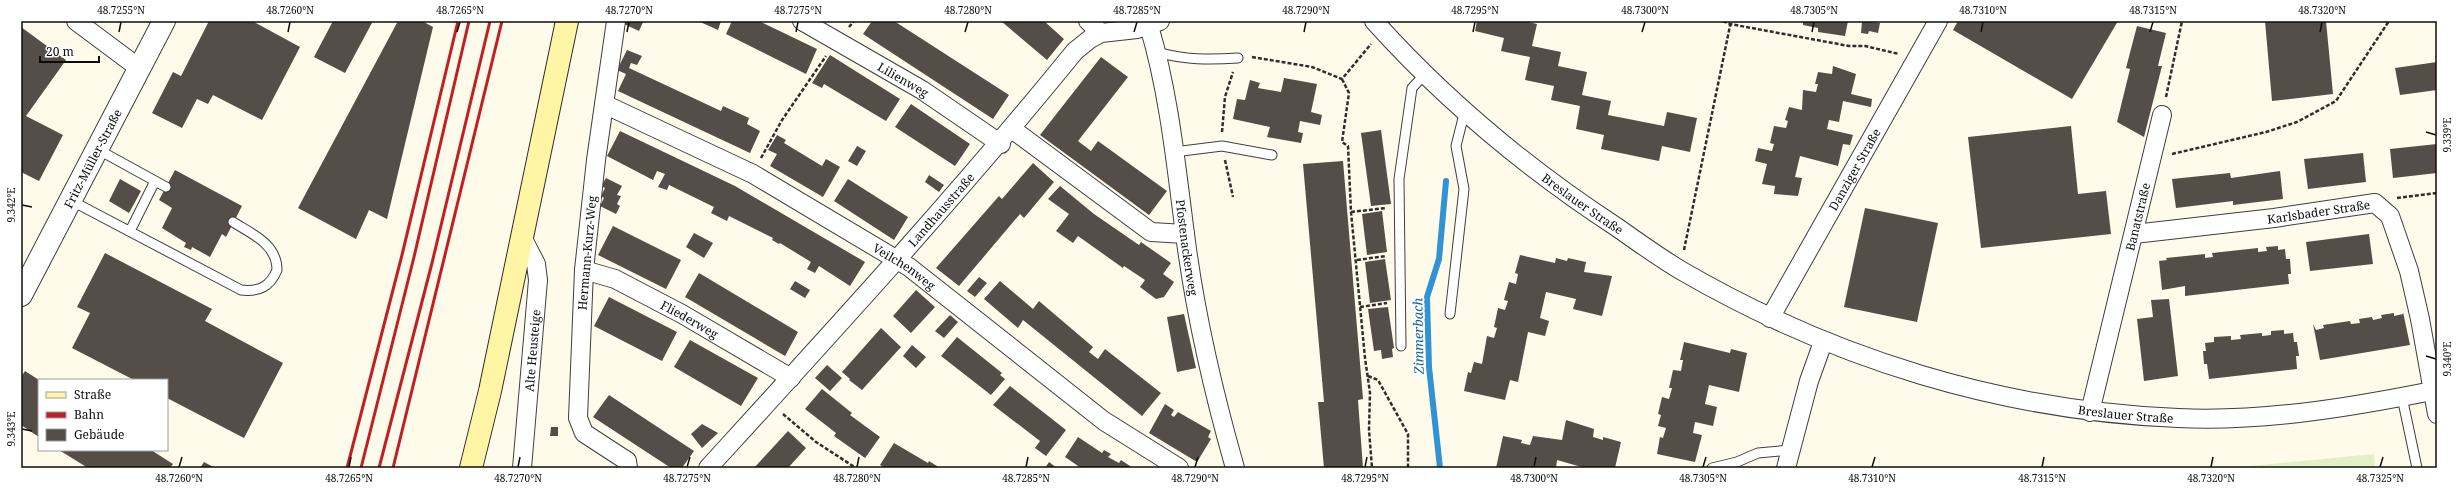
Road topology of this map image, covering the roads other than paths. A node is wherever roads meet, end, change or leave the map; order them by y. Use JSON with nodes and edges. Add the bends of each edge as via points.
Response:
{"nodes":[{"id":1,"x":76,"y":21,"type":"edge"},
{"id":2,"x":164,"y":21,"type":"edge"},
{"id":3,"x":567,"y":21,"type":"edge"},
{"id":4,"x":616,"y":21,"type":"edge"},
{"id":5,"x":802,"y":21,"type":"edge"},
{"id":6,"x":1938,"y":21,"type":"edge"},
{"id":7,"x":1155,"y":23,"type":"edge"},
{"id":8,"x":1099,"y":25,"type":"edge"},
{"id":9,"x":1378,"y":25,"type":"edge"},
{"id":10,"x":1157,"y":52,"type":"junction"},
{"id":11,"x":1238,"y":58,"type":"road end"},
{"id":12,"x":139,"y":68,"type":"junction"},
{"id":13,"x":1426,"y":73,"type":"junction"},
{"id":14,"x":604,"y":104,"type":"junction"},
{"id":15,"x":1465,"y":110,"type":"junction"},
{"id":16,"x":2162,"y":115,"type":"road end"},
{"id":17,"x":1012,"y":129,"type":"junction"},
{"id":18,"x":1001,"y":144,"type":"junction"},
{"id":19,"x":97,"y":149,"type":"junction"},
{"id":20,"x":1174,"y":152,"type":"junction"},
{"id":21,"x":1272,"y":155,"type":"dead end"},
{"id":22,"x":155,"y":181,"type":"junction"},
{"id":23,"x":166,"y":187,"type":"dead end"},
{"id":24,"x":70,"y":200,"type":"junction"},
{"id":25,"x":233,"y":222,"type":"dead end"},
{"id":26,"x":130,"y":231,"type":"junction"},
{"id":27,"x":1185,"y":234,"type":"junction"},
{"id":28,"x":2134,"y":234,"type":"junction"},
{"id":29,"x":522,"y":237,"type":"junction"},
{"id":30,"x":898,"y":260,"type":"junction"},
{"id":31,"x":584,"y":270,"type":"junction"},
{"id":32,"x":21,"y":295,"type":"edge"},
{"id":33,"x":1450,"y":314,"type":"dead end"},
{"id":34,"x":1770,"y":318,"type":"junction"},
{"id":35,"x":1823,"y":342,"type":"junction"},
{"id":36,"x":1401,"y":346,"type":"dead end"},
{"id":37,"x":790,"y":378,"type":"junction"},
{"id":38,"x":2435,"y":391,"type":"edge"},
{"id":39,"x":2402,"y":397,"type":"junction"},
{"id":40,"x":2090,"y":412,"type":"junction"},
{"id":41,"x":2437,"y":414,"type":"edge"},
{"id":42,"x":1790,"y":450,"type":"junction"},
{"id":43,"x":631,"y":466,"type":"edge"},
{"id":44,"x":471,"y":468,"type":"edge"},
{"id":45,"x":522,"y":468,"type":"edge"},
{"id":46,"x":708,"y":468,"type":"edge"},
{"id":47,"x":1180,"y":468,"type":"edge"},
{"id":48,"x":1235,"y":468,"type":"edge"},
{"id":49,"x":1712,"y":468,"type":"edge"},
{"id":50,"x":1786,"y":468,"type":"edge"},
{"id":51,"x":2417,"y":468,"type":"edge"}],
"edges":[{"from":1,"to":12,"type":"street"},
{"from":2,"to":12,"type":"street","name":"Fritz-Müller-Straße"},
{"from":3,"to":29,"type":"main road"},
{"from":4,"to":14,"type":"street","name":"Hermann-Kurz-Weg"},
{"from":5,"to":18,"type":"street","name":"Lilienweg","via":[[922,90]]},
{"from":6,"to":34,"type":"street","name":"Danziger Straße"},
{"from":7,"to":8,"type":"street"},
{"from":7,"to":10,"type":"street","name":"Pfostenackerweg"},
{"from":8,"to":17,"type":"street","name":"Landhausstraße"},
{"from":9,"to":13,"type":"street","name":"Breslauer Straße"},
{"from":10,"to":11,"type":"lane","via":[[1173,57],[1205,60]]},
{"from":10,"to":20,"type":"street","name":"Pfostenackerweg"},
{"from":12,"to":19,"type":"street","name":"Fritz-Müller-Straße"},
{"from":13,"to":15,"type":"street","name":"Breslauer Straße"},
{"from":13,"to":36,"type":"lane","via":[[1412,88],[1398,179]]},
{"from":14,"to":30,"type":"street","name":"Veilchenweg","via":[[753,174]]},
{"from":14,"to":31,"type":"street","name":"Hermann-Kurz-Weg"},
{"from":15,"to":33,"type":"lane","via":[[1456,146],[1464,189]]},
{"from":15,"to":34,"type":"street","name":"Breslauer Straße","via":[[1497,139],[1576,201],[1679,270]]},
{"from":16,"to":28,"type":"street","name":"Banatstraße"},
{"from":17,"to":18,"type":"street","name":"Landhausstraße"},
{"from":17,"to":27,"type":"street","via":[[1151,232]]},
{"from":18,"to":30,"type":"street","name":"Landhausstraße"},
{"from":19,"to":22,"type":"lane"},
{"from":19,"to":24,"type":"street","name":"Fritz-Müller-Straße"},
{"from":20,"to":21,"type":"lane","via":[[1222,146]]},
{"from":20,"to":27,"type":"street","name":"Pfostenackerweg"},
{"from":22,"to":23,"type":"lane"},
{"from":22,"to":26,"type":"lane"},
{"from":24,"to":26,"type":"lane"},
{"from":24,"to":32,"type":"street","name":"Fritz-Müller-Straße"},
{"from":25,"to":26,"type":"lane","via":[[274,252],[277,270],[268,285],[260,289],[241,290]]},
{"from":27,"to":48,"type":"street","name":"Pfostenackerweg","via":[[1193,290],[1210,373]]},
{"from":28,"to":38,"type":"street","name":"Karlsbader Straße","via":[[2375,203],[2390,216],[2409,271]]},
{"from":28,"to":40,"type":"street","name":"Banatstraße"},
{"from":29,"to":44,"type":"main road"},
{"from":29,"to":45,"type":"street","name":"Alte Heusteige","via":[[536,264],[538,280]]},
{"from":30,"to":37,"type":"street","name":"Landhausstraße"},
{"from":30,"to":47,"type":"street","name":"Veilchenweg","via":[[1104,421]]},
{"from":31,"to":37,"type":"street","name":"Fliederweg","via":[[622,282]]},
{"from":31,"to":43,"type":"street","name":"Hermann-Kurz-Weg","via":[[577,397],[579,426],[584,433]]},
{"from":34,"to":35,"type":"street","name":"Breslauer Straße"},
{"from":35,"to":40,"type":"street","name":"Breslauer Straße","via":[[1907,372],[1959,386],[2036,404]]},
{"from":35,"to":42,"type":"street","via":[[1808,381]]},
{"from":37,"to":46,"type":"street","name":"Landhausstraße"},
{"from":38,"to":39,"type":"street","name":"Breslauer Straße"},
{"from":38,"to":41,"type":"street","name":"Karlsbader Straße"},
{"from":39,"to":40,"type":"street","name":"Breslauer Straße","via":[[2250,417],[2178,418]]},
{"from":39,"to":51,"type":"lane"},
{"from":42,"to":49,"type":"lane","via":[[1758,453],[1737,462]]},
{"from":42,"to":50,"type":"street"}]}
